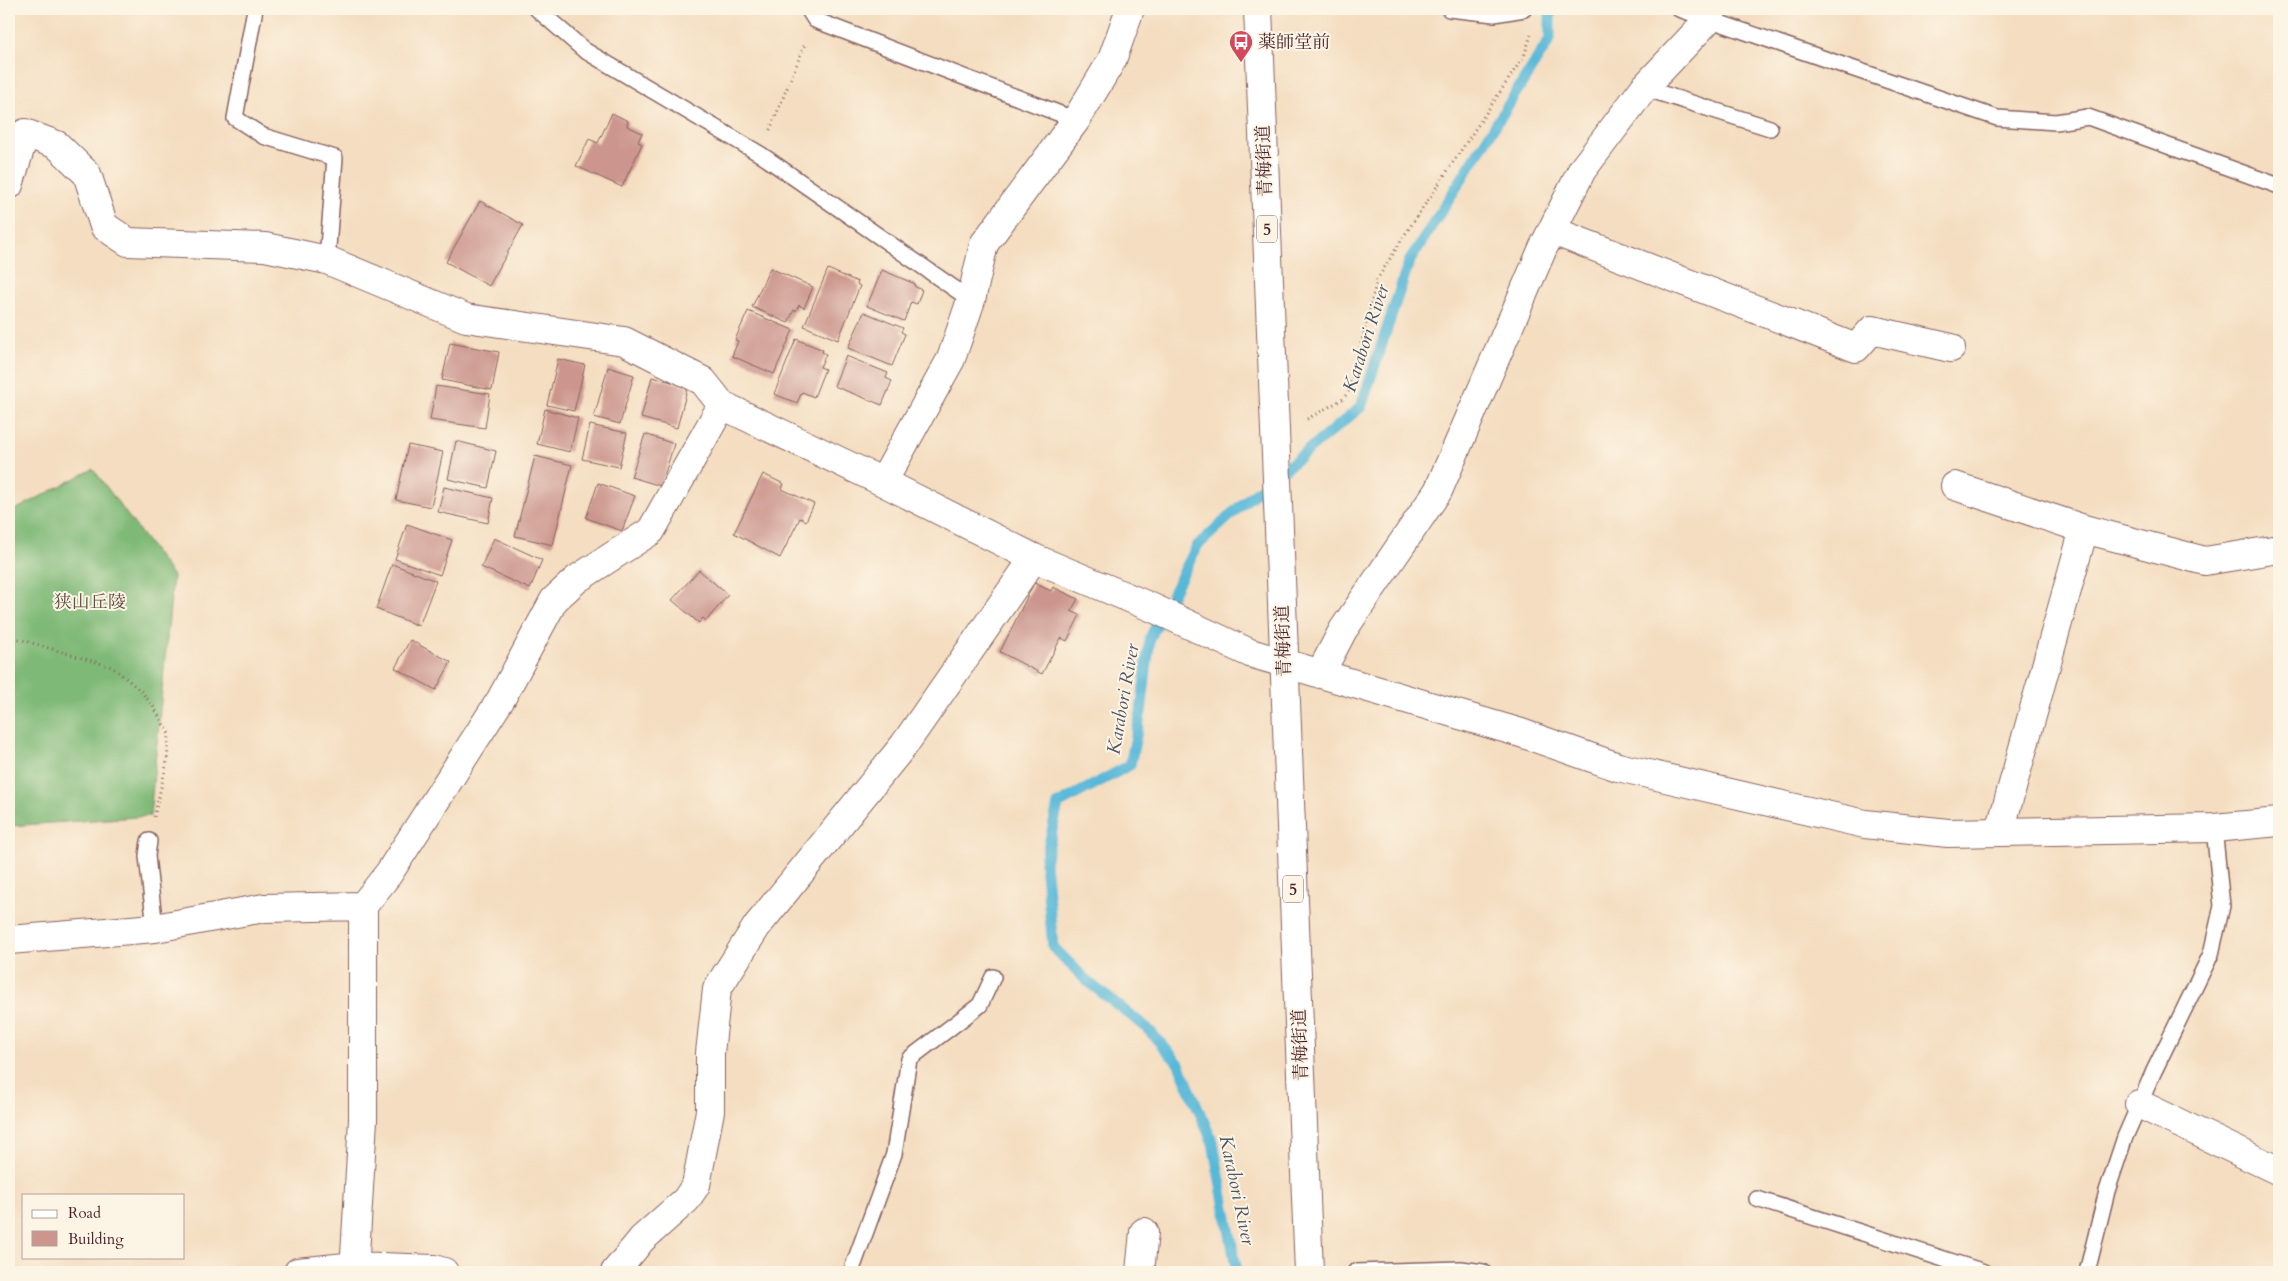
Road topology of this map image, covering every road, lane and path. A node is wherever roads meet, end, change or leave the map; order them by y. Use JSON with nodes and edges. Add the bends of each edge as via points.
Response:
{"nodes":[{"id":1,"x":256,"y":9,"type":"edge"},
{"id":2,"x":537,"y":9,"type":"edge"},
{"id":3,"x":1130,"y":9,"type":"edge"},
{"id":4,"x":1258,"y":9,"type":"edge"},
{"id":5,"x":1448,"y":9,"type":"edge"},
{"id":6,"x":1524,"y":9,"type":"edge"},
{"id":7,"x":1680,"y":9,"type":"edge"},
{"id":8,"x":812,"y":14,"type":"edge"},
{"id":9,"x":1711,"y":14,"type":"edge"},
{"id":10,"x":1532,"y":32,"type":"dead end"},
{"id":11,"x":1644,"y":88,"type":"junction"},
{"id":12,"x":1076,"y":120,"type":"junction"},
{"id":13,"x":1770,"y":128,"type":"dead end"},
{"id":14,"x":17,"y":130,"type":"edge"},
{"id":15,"x":760,"y":154,"type":"junction"},
{"id":16,"x":9,"y":185,"type":"edge"},
{"id":17,"x":2279,"y":186,"type":"edge"},
{"id":18,"x":1552,"y":231,"type":"junction"},
{"id":19,"x":327,"y":260,"type":"junction"},
{"id":20,"x":971,"y":300,"type":"junction"},
{"id":21,"x":1951,"y":348,"type":"dead end"},
{"id":22,"x":722,"y":405,"type":"junction"},
{"id":23,"x":1275,"y":439,"type":"junction"},
{"id":24,"x":883,"y":482,"type":"junction"},
{"id":25,"x":1955,"y":486,"type":"dead end"},
{"id":26,"x":2084,"y":529,"type":"junction"},
{"id":27,"x":2279,"y":549,"type":"edge"},
{"id":28,"x":1034,"y":558,"type":"junction"},
{"id":29,"x":9,"y":636,"type":"edge"},
{"id":30,"x":1284,"y":664,"type":"junction"},
{"id":31,"x":1320,"y":674,"type":"junction"},
{"id":32,"x":2279,"y":822,"type":"edge"},
{"id":33,"x":2214,"y":828,"type":"junction"},
{"id":34,"x":2000,"y":832,"type":"junction"},
{"id":35,"x":149,"y":841,"type":"joint"},
{"id":36,"x":363,"y":906,"type":"junction"},
{"id":37,"x":156,"y":928,"type":"junction"},
{"id":38,"x":9,"y":940,"type":"edge"},
{"id":39,"x":993,"y":977,"type":"dead end"},
{"id":40,"x":2140,"y":1104,"type":"junction"},
{"id":41,"x":2279,"y":1171,"type":"edge"},
{"id":42,"x":1757,"y":1200,"type":"dead end"},
{"id":43,"x":1144,"y":1232,"type":"dead end"},
{"id":44,"x":354,"y":1269,"type":"edge"},
{"id":45,"x":298,"y":1272,"type":"edge"},
{"id":46,"x":444,"y":1272,"type":"edge"},
{"id":47,"x":615,"y":1272,"type":"edge"},
{"id":48,"x":851,"y":1272,"type":"edge"},
{"id":49,"x":1140,"y":1272,"type":"edge"},
{"id":50,"x":1309,"y":1272,"type":"edge"},
{"id":51,"x":1355,"y":1272,"type":"edge"},
{"id":52,"x":1483,"y":1272,"type":"edge"},
{"id":53,"x":1984,"y":1272,"type":"edge"},
{"id":54,"x":2087,"y":1272,"type":"edge"}],
"edges":[{"from":1,"to":19,"type":"lane","via":[[234,118],[263,136],[335,158]]},
{"from":2,"to":15,"type":"lane","via":[[584,50]]},
{"from":3,"to":12,"type":"street","via":[[1112,60]]},
{"from":4,"to":23,"type":"street","name":"青梅街道","number":"5"},
{"from":5,"to":6,"type":"lane","via":[[1494,14]]},
{"from":7,"to":9,"type":"lane"},
{"from":8,"to":12,"type":"lane"},
{"from":8,"to":15,"type":"path"},
{"from":9,"to":11,"type":"street"},
{"from":9,"to":17,"type":"lane","via":[[1997,118],[2056,122],[2088,117]]},
{"from":10,"to":23,"type":"path","via":[[1524,56],[1377,280],[1349,391],[1343,399]]},
{"from":11,"to":13,"type":"lane"},
{"from":11,"to":18,"type":"street","via":[[1582,170]]},
{"from":12,"to":20,"type":"street","via":[[984,244]]},
{"from":14,"to":16,"type":"street"},
{"from":14,"to":19,"type":"street","via":[[58,145],[87,174],[104,226],[128,242],[265,247]]},
{"from":15,"to":20,"type":"lane"},
{"from":18,"to":21,"type":"street","via":[[1856,348],[1872,330]]},
{"from":18,"to":31,"type":"street","via":[[1438,491],[1342,630]]},
{"from":19,"to":22,"type":"street","via":[[466,318],[624,341],[703,381]]},
{"from":20,"to":24,"type":"street","via":[[951,359]]},
{"from":22,"to":24,"type":"street"},
{"from":22,"to":36,"type":"street","via":[[651,531],[577,579],[554,600],[500,699],[389,873]]},
{"from":23,"to":30,"type":"street","name":"青梅街道","number":"5"},
{"from":24,"to":28,"type":"street"},
{"from":25,"to":26,"type":"street"},
{"from":26,"to":27,"type":"street","via":[[2205,561]]},
{"from":26,"to":34,"type":"street"},
{"from":28,"to":30,"type":"street","via":[[1250,653]]},
{"from":28,"to":47,"type":"street","via":[[904,745],[757,926],[725,975],[717,989],[710,1053],[710,1111],[696,1185],[680,1206],[642,1239]]},
{"from":29,"to":35,"type":"path","via":[[112,667],[140,690],[153,706],[169,734],[167,762]]},
{"from":30,"to":31,"type":"street"},
{"from":30,"to":50,"type":"street","name":"青梅街道","number":"5"},
{"from":31,"to":34,"type":"street","via":[[1521,733],[1618,767],[1777,805],[1865,824],[1948,833]]},
{"from":32,"to":33,"type":"street"},
{"from":33,"to":34,"type":"street"},
{"from":33,"to":40,"type":"lane","via":[[2222,906],[2211,954]]},
{"from":35,"to":37,"type":"lane","via":[[147,856]]},
{"from":36,"to":37,"type":"street","via":[[264,908]]},
{"from":36,"to":44,"type":"street","via":[[363,1120]]},
{"from":37,"to":38,"type":"street"},
{"from":39,"to":48,"type":"lane","via":[[980,1005],[909,1059],[894,1154]]},
{"from":40,"to":41,"type":"street"},
{"from":40,"to":54,"type":"lane","via":[[2107,1191]]},
{"from":42,"to":53,"type":"lane"},
{"from":43,"to":49,"type":"street"},
{"from":44,"to":45,"type":"street"},
{"from":44,"to":46,"type":"street","via":[[434,1269]]},
{"from":51,"to":52,"type":"lane","via":[[1461,1269]]}]}
